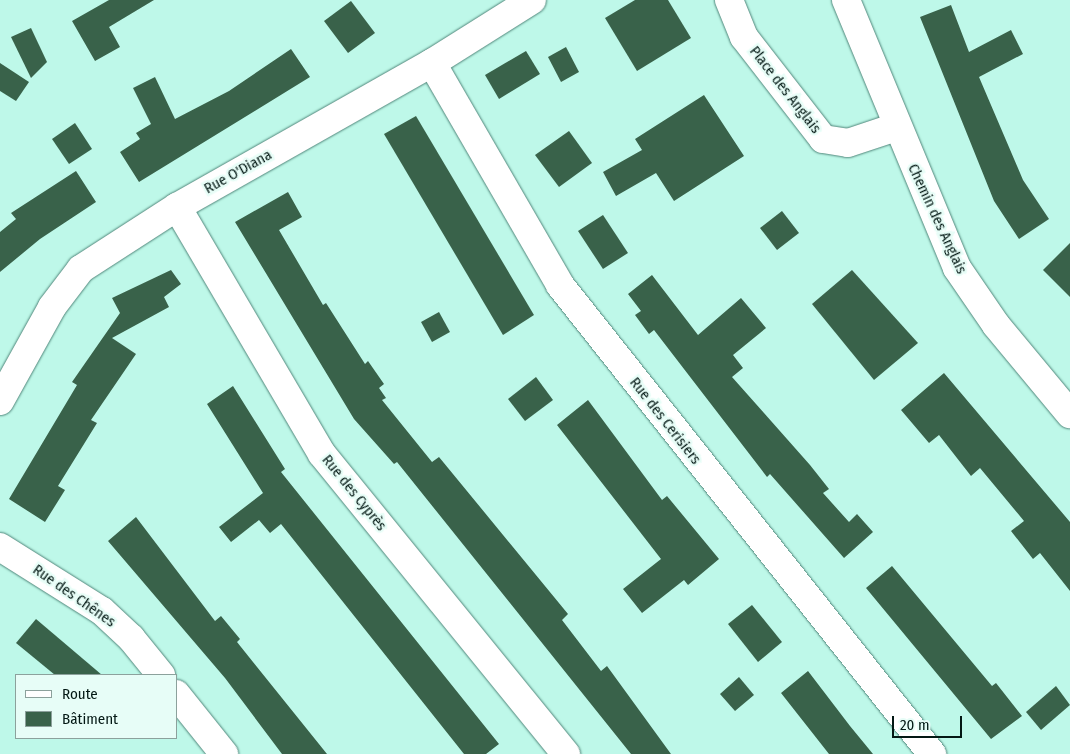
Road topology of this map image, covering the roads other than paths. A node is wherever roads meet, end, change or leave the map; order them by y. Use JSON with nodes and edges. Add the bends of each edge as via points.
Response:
{"nodes":[{"id":1,"x":532,"y":0,"type":"edge"},
{"id":2,"x":729,"y":0,"type":"edge"},
{"id":3,"x":846,"y":0,"type":"edge"},
{"id":4,"x":432,"y":63,"type":"junction"},
{"id":5,"x":896,"y":127,"type":"junction"},
{"id":6,"x":177,"y":207,"type":"junction"},
{"id":7,"x":0,"y":401,"type":"edge"},
{"id":8,"x":1070,"y":414,"type":"edge"},
{"id":9,"x":0,"y":547,"type":"edge"},
{"id":10,"x":160,"y":674,"type":"edge"},
{"id":11,"x":178,"y":696,"type":"edge"},
{"id":12,"x":224,"y":754,"type":"edge"},
{"id":13,"x":566,"y":754,"type":"edge"},
{"id":14,"x":932,"y":754,"type":"edge"}],
"edges":[{"from":1,"to":4,"type":"street","name":"Rue O'Diana"},
{"from":2,"to":5,"type":"street","name":"Place des Anglais","via":[[744,37],[823,138],[848,143]]},
{"from":3,"to":5,"type":"street","name":"Chemin des Anglais"},
{"from":4,"to":6,"type":"street","name":"Rue O'Diana"},
{"from":4,"to":14,"type":"street","name":"Rue des Cerisiers","via":[[560,285]]},
{"from":5,"to":8,"type":"street","name":"Chemin des Anglais","via":[[957,268],[996,325]]},
{"from":6,"to":7,"type":"street","name":"Rue O'Diana","via":[[81,269],[52,307]]},
{"from":6,"to":13,"type":"street","name":"Rue des Cyprès","via":[[322,454]]},
{"from":9,"to":10,"type":"street","name":"Rue des Chênes","via":[[102,611],[131,638]]},
{"from":11,"to":12,"type":"street"}]}
